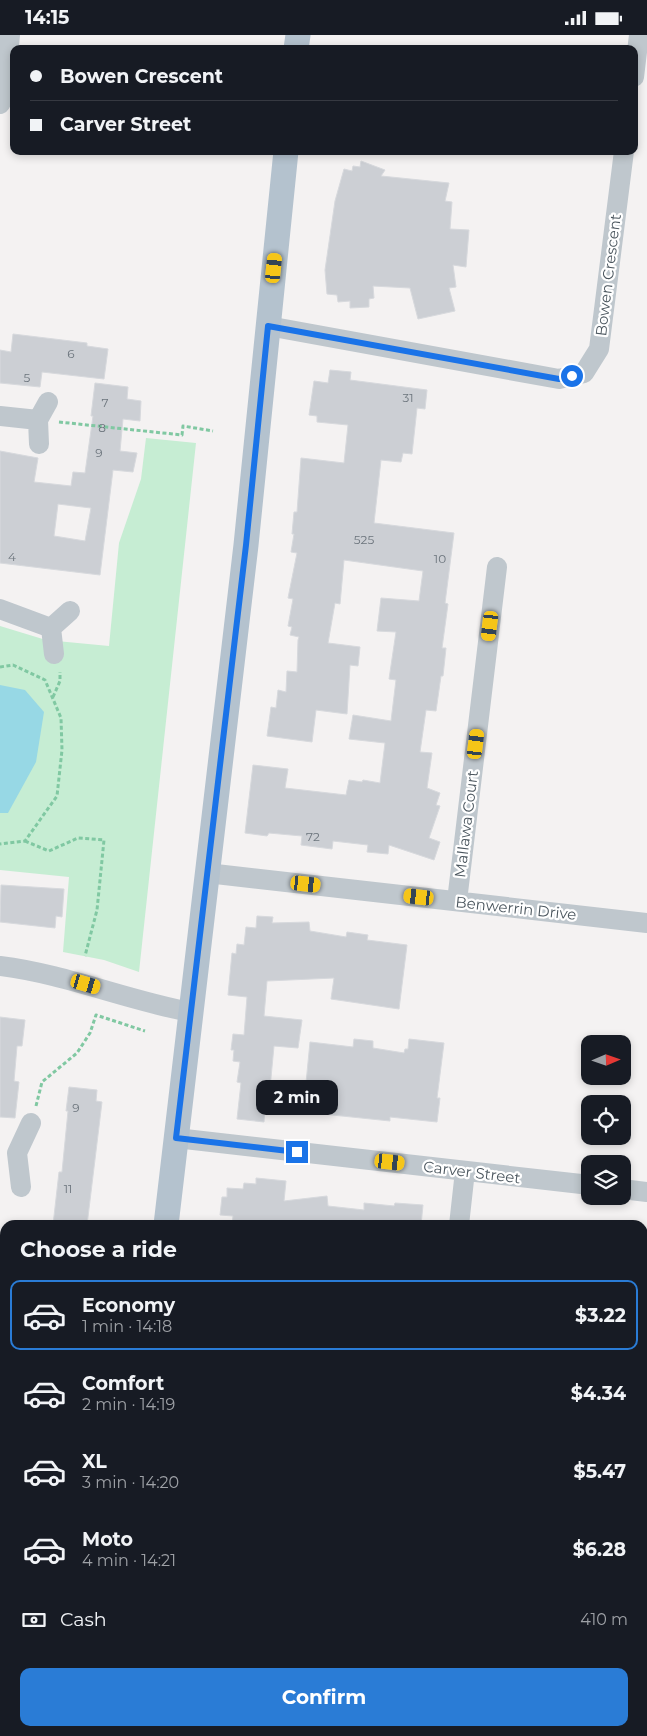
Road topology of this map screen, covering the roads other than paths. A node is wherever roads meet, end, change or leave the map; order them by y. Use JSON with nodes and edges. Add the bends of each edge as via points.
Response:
{"nodes":[{"id":1,"x":10,"y":35,"type":"edge"},
{"id":2,"x":0,"y":103,"type":"edge"},
{"id":3,"x":286,"y":155,"type":"edge"},
{"id":4,"x":623,"y":155,"type":"edge"},
{"id":5,"x":268,"y":326,"type":"junction"},
{"id":6,"x":48,"y":402,"type":"dead end"},
{"id":7,"x":0,"y":416,"type":"edge"},
{"id":8,"x":38,"y":420,"type":"junction"},
{"id":9,"x":39,"y":444,"type":"dead end"},
{"id":10,"x":496,"y":567,"type":"dead end"},
{"id":11,"x":0,"y":609,"type":"edge"},
{"id":12,"x":70,"y":611,"type":"dead end"},
{"id":13,"x":51,"y":628,"type":"junction"},
{"id":14,"x":54,"y":654,"type":"road end"},
{"id":15,"x":207,"y":873,"type":"junction"},
{"id":16,"x":457,"y":901,"type":"junction"},
{"id":17,"x":647,"y":923,"type":"edge"},
{"id":18,"x":0,"y":966,"type":"edge"},
{"id":19,"x":190,"y":1011,"type":"junction"},
{"id":20,"x":31,"y":1123,"type":"road end"},
{"id":21,"x":176,"y":1138,"type":"junction"},
{"id":22,"x":8,"y":1152,"type":"edge"},
{"id":23,"x":465,"y":1171,"type":"junction"},
{"id":24,"x":581,"y":1184,"type":"edge"},
{"id":25,"x":22,"y":1187,"type":"dead end"},
{"id":26,"x":631,"y":1190,"type":"edge"},
{"id":27,"x":647,"y":1192,"type":"edge"},
{"id":28,"x":167,"y":1220,"type":"edge"},
{"id":29,"x":460,"y":1220,"type":"edge"}],
"edges":[{"from":1,"to":2,"type":"street","via":[[4,97]]},
{"from":3,"to":5,"type":"main road"},
{"from":4,"to":5,"type":"street","name":"Bowen Crescent","via":[[599,349],[584,373],[559,379]]},
{"from":5,"to":15,"type":"main road"},
{"from":6,"to":8,"type":"street"},
{"from":7,"to":8,"type":"street"},
{"from":8,"to":9,"type":"street"},
{"from":10,"to":16,"type":"street","name":"Mallawa Court"},
{"from":11,"to":13,"type":"street"},
{"from":12,"to":13,"type":"street"},
{"from":13,"to":14,"type":"street"},
{"from":15,"to":16,"type":"street","name":"Benwerrin Drive"},
{"from":15,"to":19,"type":"main road"},
{"from":16,"to":17,"type":"street","name":"Benwerrin Drive"},
{"from":18,"to":19,"type":"street","via":[[27,969]]},
{"from":19,"to":21,"type":"main road"},
{"from":20,"to":22,"type":"street"},
{"from":21,"to":23,"type":"street","name":"Carver Street"},
{"from":21,"to":28,"type":"main road"},
{"from":22,"to":25,"type":"street"},
{"from":23,"to":24,"type":"street","name":"Carver Street"},
{"from":23,"to":29,"type":"street"},
{"from":26,"to":27,"type":"street"}]}
